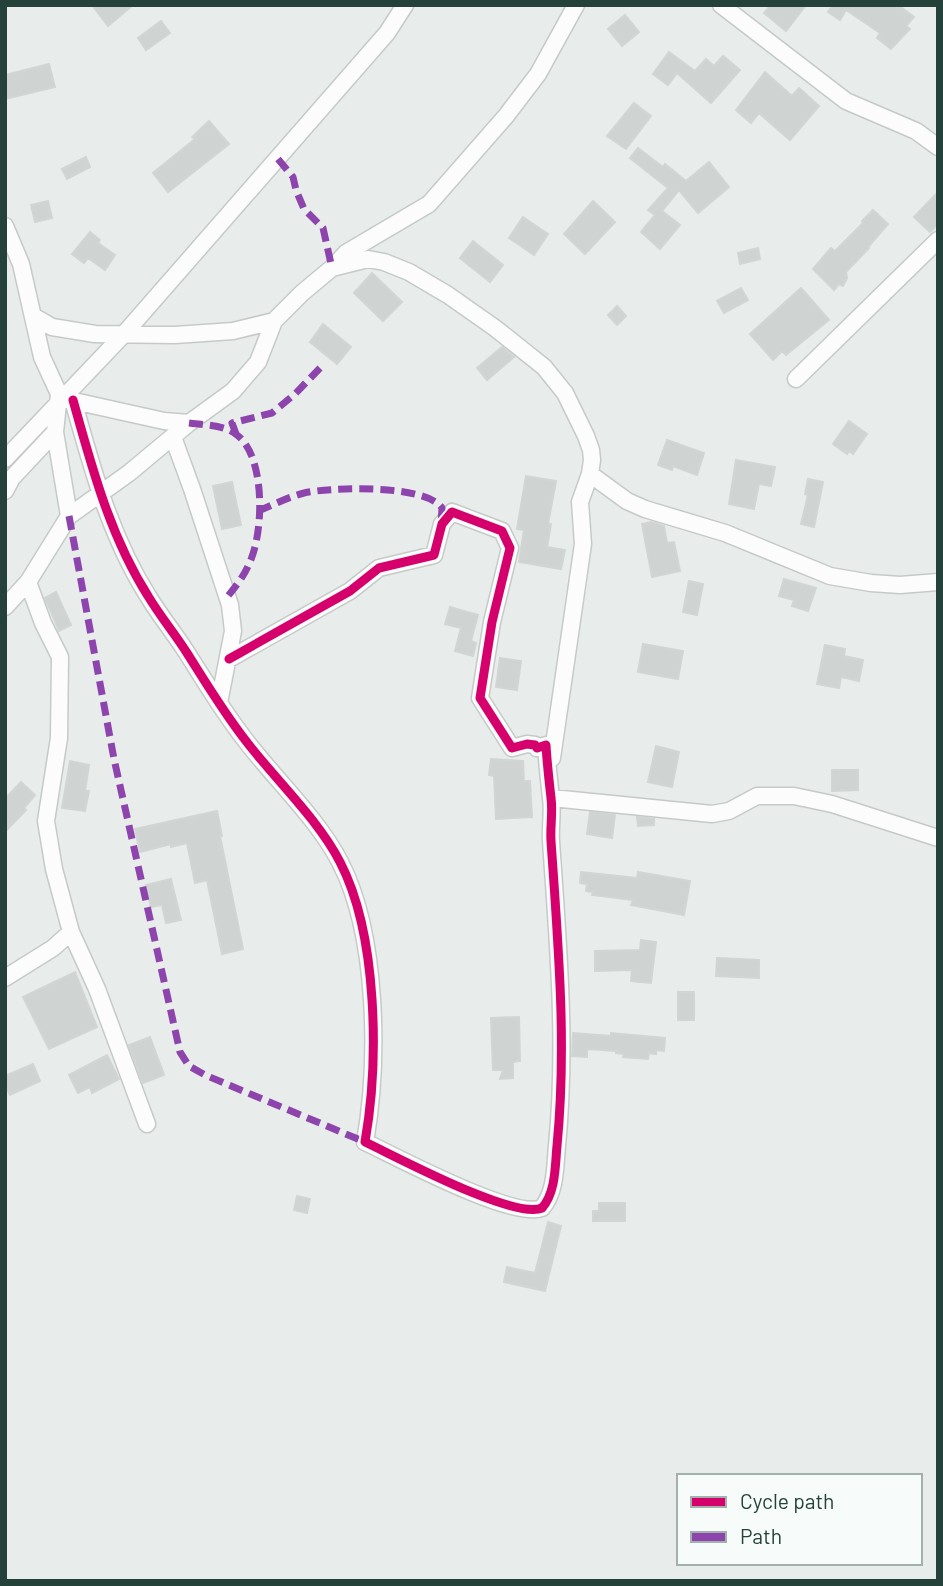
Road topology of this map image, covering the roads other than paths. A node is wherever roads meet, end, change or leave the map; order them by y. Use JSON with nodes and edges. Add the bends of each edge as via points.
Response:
{"nodes":[{"id":1,"x":405,"y":5,"type":"edge"},
{"id":2,"x":576,"y":5,"type":"edge"},
{"id":3,"x":721,"y":5,"type":"edge"},
{"id":4,"x":938,"y":146,"type":"edge"},
{"id":5,"x":5,"y":226,"type":"edge"},
{"id":6,"x":938,"y":240,"type":"edge"},
{"id":7,"x":332,"y":268,"type":"junction"},
{"id":8,"x":33,"y":316,"type":"junction"},
{"id":9,"x":274,"y":321,"type":"junction"},
{"id":10,"x":124,"y":334,"type":"junction"},
{"id":11,"x":796,"y":379,"type":"dead end"},
{"id":12,"x":65,"y":400,"type":"junction"},
{"id":13,"x":189,"y":423,"type":"junction"},
{"id":14,"x":55,"y":432,"type":"junction"},
{"id":15,"x":173,"y":437,"type":"junction"},
{"id":16,"x":5,"y":459,"type":"edge"},
{"id":17,"x":590,"y":474,"type":"junction"},
{"id":18,"x":5,"y":491,"type":"edge"},
{"id":19,"x":100,"y":495,"type":"junction"},
{"id":20,"x":69,"y":516,"type":"junction"},
{"id":21,"x":28,"y":582,"type":"junction"},
{"id":22,"x":938,"y":582,"type":"edge"},
{"id":23,"x":5,"y":607,"type":"edge"},
{"id":24,"x":229,"y":659,"type":"junction"},
{"id":25,"x":219,"y":704,"type":"junction"},
{"id":26,"x":550,"y":793,"type":"junction"},
{"id":27,"x":938,"y":838,"type":"edge"},
{"id":28,"x":71,"y":932,"type":"junction"},
{"id":29,"x":5,"y":978,"type":"edge"},
{"id":30,"x":147,"y":1124,"type":"dead end"}],
"edges":[{"from":1,"to":10,"type":"street","via":[[373,49]]},
{"from":2,"to":7,"type":"street","via":[[538,74],[429,204],[346,253]]},
{"from":3,"to":4,"type":"street","via":[[846,101],[916,131]]},
{"from":5,"to":8,"type":"street","via":[[21,264]]},
{"from":6,"to":11,"type":"street"},
{"from":7,"to":9,"type":"street"},
{"from":7,"to":17,"type":"street","via":[[368,259],[409,272],[495,328],[544,367],[565,393],[591,450]]},
{"from":8,"to":10,"type":"street","via":[[66,331]]},
{"from":8,"to":12,"type":"street","via":[[42,358]]},
{"from":9,"to":10,"type":"street","via":[[233,331]]},
{"from":9,"to":13,"type":"street","via":[[248,375],[218,404]]},
{"from":10,"to":12,"type":"street"},
{"from":12,"to":13,"type":"street"},
{"from":12,"to":14,"type":"street"},
{"from":12,"to":16,"type":"street"},
{"from":12,"to":19,"type":"street"},
{"from":13,"to":15,"type":"street"},
{"from":14,"to":18,"type":"street"},
{"from":14,"to":20,"type":"street"},
{"from":15,"to":19,"type":"street"},
{"from":15,"to":24,"type":"street","via":[[228,596],[233,631]]},
{"from":17,"to":22,"type":"street","via":[[645,509],[725,533],[830,576],[872,583]]},
{"from":17,"to":26,"type":"street","via":[[580,502],[583,544]]},
{"from":19,"to":20,"type":"street"},
{"from":19,"to":25,"type":"street","via":[[148,596]]},
{"from":20,"to":21,"type":"street"},
{"from":21,"to":23,"type":"street"},
{"from":21,"to":28,"type":"street","via":[[60,657],[59,738],[46,821]]},
{"from":24,"to":25,"type":"street"},
{"from":24,"to":26,"type":"street","via":[[350,590],[379,568],[434,555],[442,524],[452,512],[502,531],[510,548],[480,698],[512,748],[546,745]]},
{"from":25,"to":26,"type":"street","via":[[328,842],[353,892],[370,977],[374,1042],[365,1142],[481,1196],[533,1211],[545,1205],[552,1188],[561,1096],[560,956]]},
{"from":26,"to":27,"type":"street","via":[[712,814],[765,794],[794,796]]},
{"from":28,"to":29,"type":"street"},
{"from":28,"to":30,"type":"street"}]}
